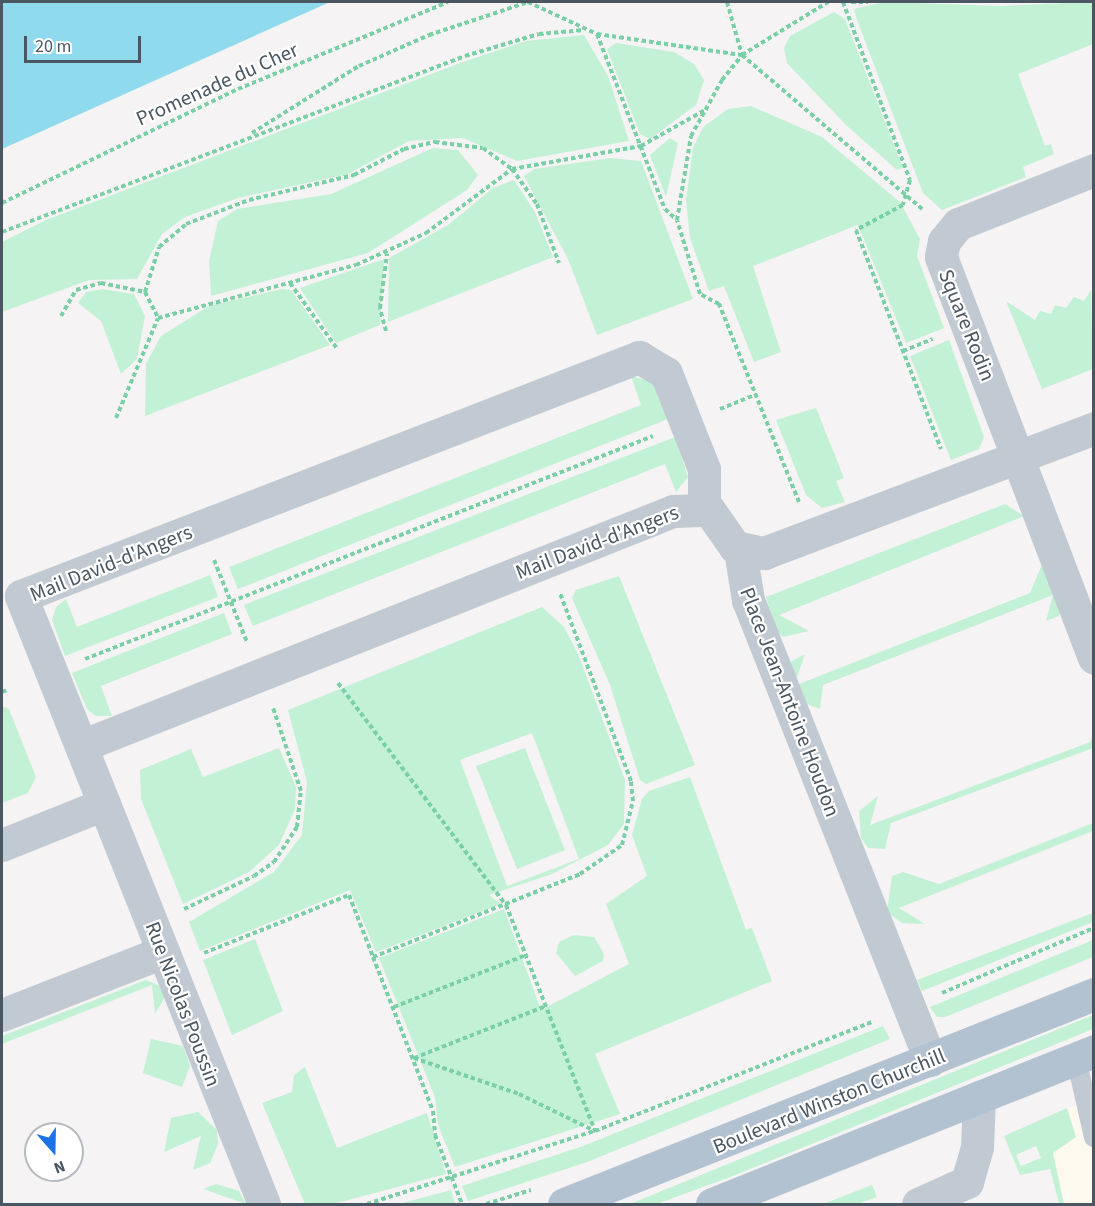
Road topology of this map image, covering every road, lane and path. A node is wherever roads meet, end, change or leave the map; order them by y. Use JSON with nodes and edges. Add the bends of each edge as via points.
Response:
{"nodes":[{"id":1,"x":448,"y":2,"type":"edge"},
{"id":2,"x":727,"y":2,"type":"edge"},
{"id":3,"x":828,"y":2,"type":"edge"},
{"id":4,"x":843,"y":2,"type":"edge"},
{"id":5,"x":850,"y":2,"type":"edge"},
{"id":6,"x":868,"y":2,"type":"edge"},
{"id":7,"x":584,"y":30,"type":"junction"},
{"id":8,"x":597,"y":34,"type":"junction"},
{"id":9,"x":742,"y":55,"type":"junction"},
{"id":10,"x":707,"y":108,"type":"junction"},
{"id":11,"x":246,"y":138,"type":"junction"},
{"id":12,"x":641,"y":146,"type":"junction"},
{"id":13,"x":512,"y":169,"type":"junction"},
{"id":14,"x":1094,"y":170,"type":"edge"},
{"id":15,"x":909,"y":198,"type":"junction"},
{"id":16,"x":2,"y":203,"type":"edge"},
{"id":17,"x":677,"y":220,"type":"junction"},
{"id":18,"x":950,"y":231,"type":"junction"},
{"id":19,"x":2,"y":232,"type":"edge"},
{"id":20,"x":387,"y":253,"type":"junction"},
{"id":21,"x":559,"y":263,"type":"dead end"},
{"id":22,"x":290,"y":283,"type":"junction"},
{"id":23,"x":145,"y":292,"type":"junction"},
{"id":24,"x":61,"y":316,"type":"dead end"},
{"id":25,"x":158,"y":318,"type":"junction"},
{"id":26,"x":386,"y":331,"type":"dead end"},
{"id":27,"x":338,"y":350,"type":"dead end"},
{"id":28,"x":755,"y":395,"type":"junction"},
{"id":29,"x":713,"y":412,"type":"dead end"},
{"id":30,"x":116,"y":418,"type":"dead end"},
{"id":31,"x":1094,"y":428,"type":"edge"},
{"id":32,"x":661,"y":432,"type":"dead end"},
{"id":33,"x":1019,"y":457,"type":"junction"},
{"id":34,"x":954,"y":483,"type":"junction"},
{"id":35,"x":704,"y":508,"type":"junction"},
{"id":36,"x":201,"y":526,"type":"junction"},
{"id":37,"x":814,"y":538,"type":"junction"},
{"id":38,"x":740,"y":550,"type":"junction"},
{"id":39,"x":547,"y":562,"type":"junction"},
{"id":40,"x":230,"y":601,"type":"junction"},
{"id":41,"x":250,"y":648,"type":"dead end"},
{"id":42,"x":316,"y":653,"type":"junction"},
{"id":43,"x":1094,"y":658,"type":"edge"},
{"id":44,"x":81,"y":660,"type":"dead end"},
{"id":45,"x":270,"y":699,"type":"dead end"},
{"id":46,"x":81,"y":746,"type":"junction"},
{"id":47,"x":104,"y":804,"type":"junction"},
{"id":48,"x":2,"y":845,"type":"edge"},
{"id":49,"x":506,"y":905,"type":"junction"},
{"id":50,"x":181,"y":911,"type":"junction"},
{"id":51,"x":174,"y":914,"type":"dead end"},
{"id":52,"x":184,"y":920,"type":"dead end"},
{"id":53,"x":1094,"y":928,"type":"edge"},
{"id":54,"x":178,"y":949,"type":"junction"},
{"id":55,"x":526,"y":955,"type":"junction"},
{"id":56,"x":373,"y":957,"type":"junction"},
{"id":57,"x":1094,"y":994,"type":"edge"},
{"id":58,"x":936,"y":995,"type":"dead end"},
{"id":59,"x":546,"y":1006,"type":"junction"},
{"id":60,"x":394,"y":1007,"type":"junction"},
{"id":61,"x":2,"y":1016,"type":"edge"},
{"id":62,"x":887,"y":1016,"type":"dead end"},
{"id":63,"x":1085,"y":1054,"type":"edge"},
{"id":64,"x":414,"y":1058,"type":"junction"},
{"id":65,"x":930,"y":1060,"type":"junction"},
{"id":66,"x":979,"y":1097,"type":"junction"},
{"id":67,"x":595,"y":1131,"type":"junction"},
{"id":68,"x":1094,"y":1137,"type":"edge"},
{"id":69,"x":452,"y":1181,"type":"junction"},
{"id":70,"x":264,"y":1204,"type":"edge"},
{"id":71,"x":367,"y":1204,"type":"edge"},
{"id":72,"x":462,"y":1204,"type":"edge"},
{"id":73,"x":564,"y":1204,"type":"edge"},
{"id":74,"x":712,"y":1204,"type":"edge"},
{"id":75,"x":918,"y":1204,"type":"edge"}],
"edges":[{"from":1,"to":16,"type":"path","name":"Promenade du Cher","via":[[238,89]]},
{"from":2,"to":9,"type":"path"},
{"from":3,"to":9,"type":"path"},
{"from":4,"to":15,"type":"path","via":[[908,166]]},
{"from":5,"to":6,"type":"path"},
{"from":7,"to":8,"type":"path"},
{"from":7,"to":11,"type":"path","via":[[508,42]]},
{"from":7,"to":11,"type":"path","via":[[528,2],[429,34],[359,66]]},
{"from":8,"to":9,"type":"path"},
{"from":8,"to":12,"type":"path"},
{"from":9,"to":10,"type":"path"},
{"from":9,"to":15,"type":"path"},
{"from":10,"to":12,"type":"path"},
{"from":10,"to":17,"type":"path","via":[[681,171]]},
{"from":11,"to":19,"type":"path"},
{"from":12,"to":13,"type":"path"},
{"from":12,"to":17,"type":"path","via":[[665,209]]},
{"from":13,"to":20,"type":"path","via":[[426,233]]},
{"from":13,"to":21,"type":"path","via":[[537,204]]},
{"from":13,"to":23,"type":"path","via":[[483,148],[435,142],[404,149],[354,175],[227,206],[172,233],[151,260]]},
{"from":14,"to":18,"type":"street"},
{"from":15,"to":18,"type":"path"},
{"from":15,"to":34,"type":"path","via":[[856,230]]},
{"from":17,"to":28,"type":"path","via":[[700,294],[719,304]]},
{"from":18,"to":33,"type":"street","name":"Square Rodin","via":[[942,249],[942,268]]},
{"from":20,"to":22,"type":"path"},
{"from":20,"to":26,"type":"path","via":[[380,308]]},
{"from":22,"to":25,"type":"path"},
{"from":22,"to":27,"type":"path"},
{"from":23,"to":24,"type":"path","via":[[121,284],[86,286],[68,297]]},
{"from":23,"to":25,"type":"path"},
{"from":25,"to":30,"type":"path"},
{"from":28,"to":29,"type":"path"},
{"from":28,"to":37,"type":"path"},
{"from":31,"to":33,"type":"street"},
{"from":32,"to":40,"type":"path"},
{"from":33,"to":34,"type":"street","name":"Place Jean-Antoine Houdon"},
{"from":33,"to":43,"type":"street"},
{"from":34,"to":37,"type":"street","name":"Place Jean-Antoine Houdon"},
{"from":35,"to":36,"type":"street","name":"Mail David-d'Angers","via":[[704,469],[666,373],[639,357]]},
{"from":35,"to":38,"type":"street","name":"Mail David-d'Angers","via":[[720,519]]},
{"from":35,"to":39,"type":"street","name":"Mail David-d'Angers","via":[[673,511]]},
{"from":36,"to":40,"type":"path"},
{"from":36,"to":46,"type":"street","name":"Mail David-d'Angers","via":[[21,596]]},
{"from":37,"to":38,"type":"street","name":"Place Jean-Antoine Houdon","via":[[764,553]]},
{"from":38,"to":65,"type":"street","name":"Place Jean-Antoine Houdon","via":[[748,600]]},
{"from":39,"to":42,"type":"street","name":"Mail David-d'Angers"},
{"from":39,"to":49,"type":"path","via":[[619,742],[633,801],[622,845],[609,856]]},
{"from":40,"to":41,"type":"path"},
{"from":40,"to":44,"type":"path"},
{"from":42,"to":46,"type":"street","name":"Mail David-d'Angers"},
{"from":42,"to":49,"type":"path"},
{"from":45,"to":50,"type":"path","via":[[301,791],[297,827],[274,862],[254,876]]},
{"from":46,"to":47,"type":"street","name":"Rue Nicolas Poussin"},
{"from":47,"to":48,"type":"street"},
{"from":47,"to":54,"type":"street","name":"Rue Nicolas Poussin"},
{"from":49,"to":55,"type":"path"},
{"from":49,"to":56,"type":"path"},
{"from":50,"to":51,"type":"path"},
{"from":50,"to":52,"type":"path"},
{"from":53,"to":58,"type":"path"},
{"from":54,"to":56,"type":"path","via":[[198,956],[349,895]]},
{"from":54,"to":61,"type":"street"},
{"from":54,"to":70,"type":"street","name":"Rue Nicolas Poussin"},
{"from":55,"to":59,"type":"path"},
{"from":55,"to":60,"type":"path"},
{"from":56,"to":60,"type":"path"},
{"from":57,"to":65,"type":"main road","name":"Boulevard Winston Churchill"},
{"from":59,"to":64,"type":"path"},
{"from":59,"to":67,"type":"path"},
{"from":60,"to":64,"type":"path"},
{"from":62,"to":67,"type":"path"},
{"from":63,"to":66,"type":"main road"},
{"from":63,"to":68,"type":"lane"},
{"from":64,"to":67,"type":"path","via":[[519,1094]]},
{"from":64,"to":69,"type":"path"},
{"from":65,"to":73,"type":"main road","name":"Boulevard Winston Churchill"},
{"from":66,"to":74,"type":"main road"},
{"from":66,"to":75,"type":"street","via":[[977,1147],[967,1182]]},
{"from":67,"to":69,"type":"path"},
{"from":69,"to":71,"type":"path"},
{"from":69,"to":72,"type":"path"}]}
